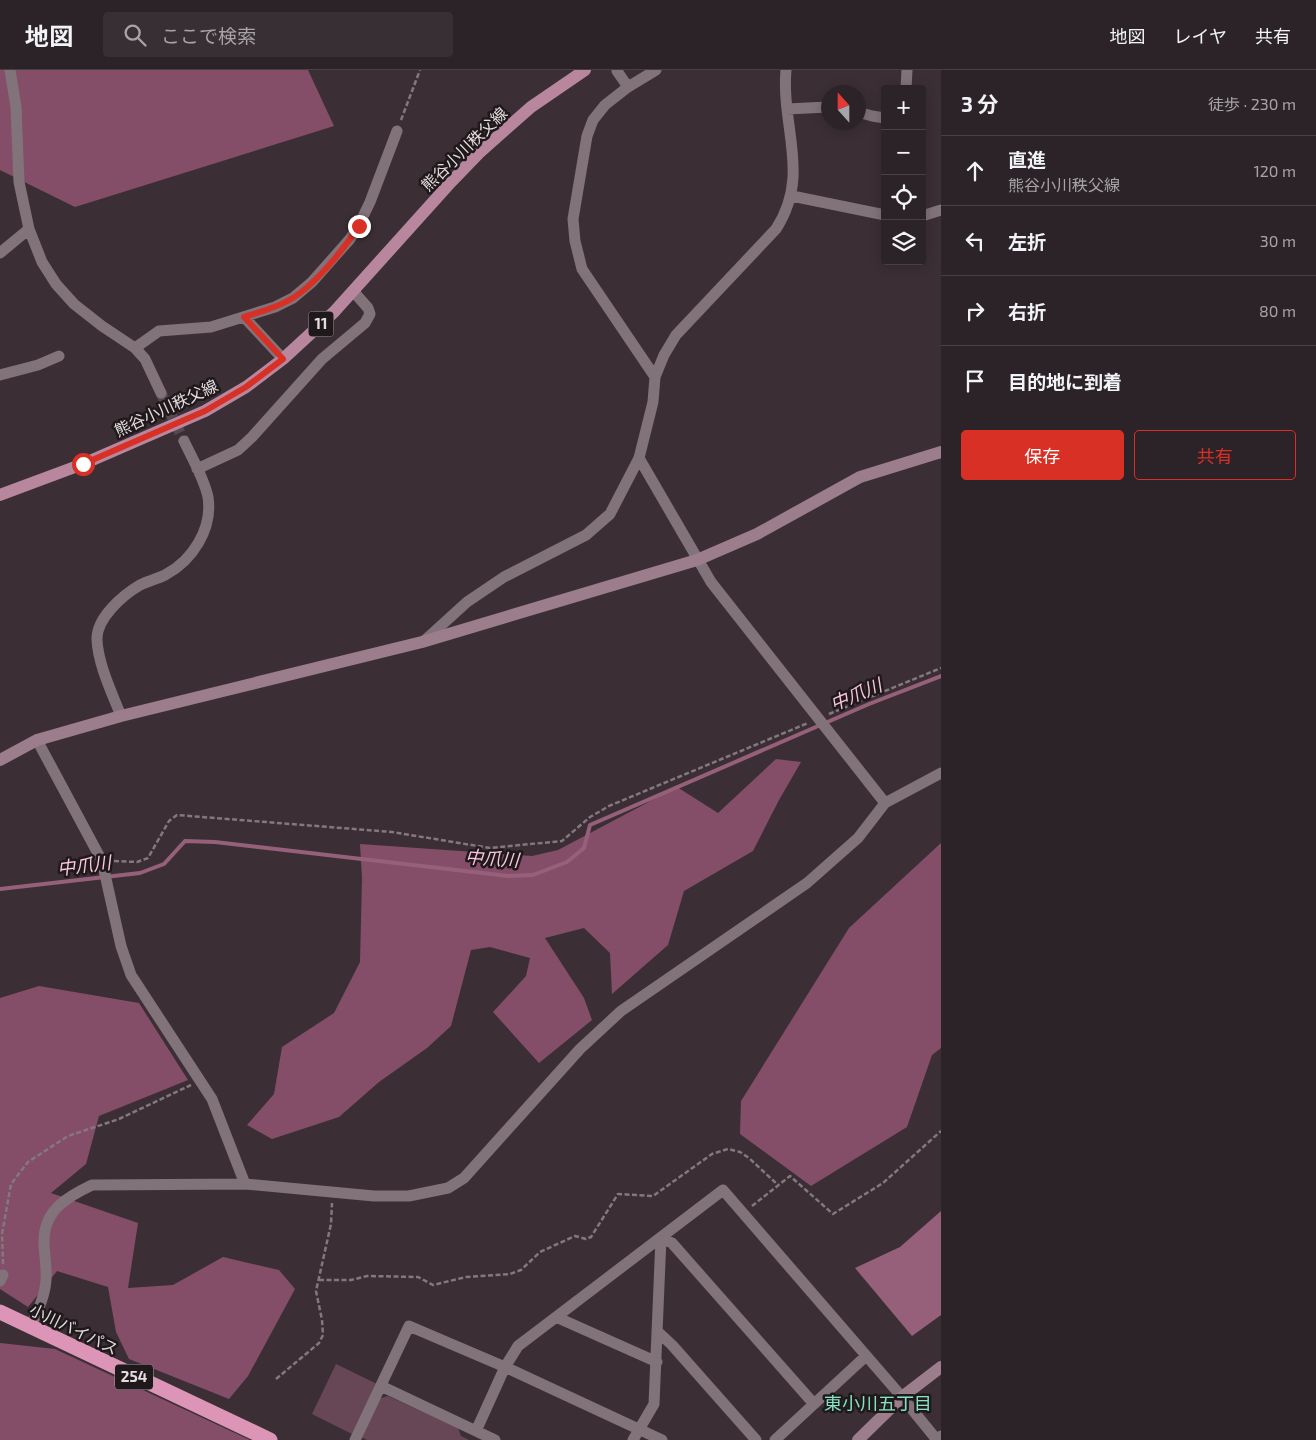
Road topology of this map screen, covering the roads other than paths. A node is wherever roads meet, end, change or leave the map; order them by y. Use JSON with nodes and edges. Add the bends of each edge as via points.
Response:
{"nodes":[{"id":1,"x":10,"y":70,"type":"edge"},
{"id":2,"x":585,"y":70,"type":"edge"},
{"id":3,"x":656,"y":70,"type":"edge"},
{"id":4,"x":786,"y":70,"type":"edge"},
{"id":5,"x":907,"y":70,"type":"edge"},
{"id":6,"x":617,"y":71,"type":"edge"},
{"id":7,"x":906,"y":85,"type":"edge"},
{"id":8,"x":628,"y":87,"type":"junction"},
{"id":9,"x":821,"y":107,"type":"edge"},
{"id":10,"x":787,"y":109,"type":"junction"},
{"id":11,"x":866,"y":114,"type":"edge"},
{"id":12,"x":881,"y":117,"type":"edge"},
{"id":13,"x":397,"y":131,"type":"road end"},
{"id":14,"x":792,"y":196,"type":"junction"},
{"id":15,"x":941,"y":210,"type":"edge"},
{"id":16,"x":881,"y":214,"type":"edge"},
{"id":17,"x":926,"y":215,"type":"edge"},
{"id":18,"x":29,"y":229,"type":"junction"},
{"id":19,"x":0,"y":252,"type":"edge"},
{"id":20,"x":353,"y":291,"type":"junction"},
{"id":21,"x":244,"y":317,"type":"junction"},
{"id":22,"x":135,"y":348,"type":"junction"},
{"id":23,"x":59,"y":356,"type":"dead end"},
{"id":24,"x":283,"y":359,"type":"junction"},
{"id":25,"x":0,"y":375,"type":"edge"},
{"id":26,"x":655,"y":377,"type":"junction"},
{"id":27,"x":161,"y":393,"type":"tunnel mouth"},
{"id":28,"x":184,"y":441,"type":"tunnel mouth"},
{"id":29,"x":941,"y":452,"type":"edge"},
{"id":30,"x":639,"y":458,"type":"junction"},
{"id":31,"x":197,"y":469,"type":"junction"},
{"id":32,"x":0,"y":495,"type":"edge"},
{"id":33,"x":697,"y":560,"type":"junction"},
{"id":34,"x":422,"y":642,"type":"junction"},
{"id":35,"x":121,"y":716,"type":"junction"},
{"id":36,"x":37,"y":740,"type":"junction"},
{"id":37,"x":0,"y":760,"type":"edge"},
{"id":38,"x":941,"y":773,"type":"edge"},
{"id":39,"x":885,"y":803,"type":"junction"},
{"id":40,"x":245,"y":1184,"type":"junction"},
{"id":41,"x":661,"y":1238,"type":"junction"},
{"id":42,"x":0,"y":1312,"type":"edge"},
{"id":43,"x":556,"y":1317,"type":"junction"},
{"id":44,"x":30,"y":1328,"type":"junction"},
{"id":45,"x":656,"y":1331,"type":"junction"},
{"id":46,"x":866,"y":1356,"type":"junction"},
{"id":47,"x":656,"y":1362,"type":"junction"},
{"id":48,"x":941,"y":1367,"type":"edge"},
{"id":49,"x":505,"y":1368,"type":"junction"},
{"id":50,"x":381,"y":1386,"type":"junction"},
{"id":51,"x":902,"y":1397,"type":"junction"},
{"id":52,"x":814,"y":1404,"type":"junction"},
{"id":53,"x":639,"y":1429,"type":"junction"},
{"id":54,"x":476,"y":1431,"type":"junction"},
{"id":55,"x":941,"y":1436,"type":"edge"},
{"id":56,"x":270,"y":1440,"type":"edge"},
{"id":57,"x":355,"y":1440,"type":"edge"},
{"id":58,"x":495,"y":1440,"type":"edge"},
{"id":59,"x":633,"y":1440,"type":"edge"},
{"id":60,"x":662,"y":1440,"type":"edge"},
{"id":61,"x":756,"y":1440,"type":"edge"},
{"id":62,"x":775,"y":1440,"type":"edge"},
{"id":63,"x":858,"y":1440,"type":"edge"}],
"edges":[{"from":1,"to":18,"type":"street","via":[[16,107],[19,182]]},
{"from":2,"to":20,"type":"main road","name":"熊谷小川秩父線","number":"11","via":[[531,107],[479,153]]},
{"from":3,"to":8,"type":"street"},
{"from":4,"to":10,"type":"street"},
{"from":5,"to":7,"type":"street"},
{"from":6,"to":8,"type":"street"},
{"from":8,"to":26,"type":"street","via":[[604,105],[587,136],[573,219],[575,241],[582,268]]},
{"from":9,"to":10,"type":"street"},
{"from":10,"to":14,"type":"street","via":[[794,169]]},
{"from":11,"to":12,"type":"street"},
{"from":13,"to":21,"type":"street","via":[[370,202],[350,239],[312,282],[292,298],[275,308]]},
{"from":14,"to":16,"type":"street"},
{"from":14,"to":26,"type":"street","via":[[776,230],[676,335]]},
{"from":15,"to":17,"type":"street"},
{"from":18,"to":19,"type":"street"},
{"from":18,"to":22,"type":"street","via":[[42,262],[62,290],[81,310]]},
{"from":20,"to":24,"type":"main road","name":"熊谷小川秩父線","number":"11"},
{"from":20,"to":31,"type":"street","via":[[368,308],[370,314],[365,323],[322,359],[238,450]]},
{"from":21,"to":22,"type":"street","via":[[211,327],[159,331]]},
{"from":21,"to":24,"type":"street"},
{"from":22,"to":27,"type":"street","via":[[145,359]]},
{"from":23,"to":25,"type":"street"},
{"from":24,"to":32,"type":"main road","name":"熊谷小川秩父線","number":"11","via":[[246,387],[205,411],[83,464]]},
{"from":26,"to":30,"type":"street","via":[[653,402]]},
{"from":28,"to":31,"type":"street"},
{"from":29,"to":33,"type":"street","via":[[860,477],[758,534]]},
{"from":30,"to":33,"type":"street"},
{"from":30,"to":34,"type":"street","via":[[604,520],[586,535],[504,576],[467,602]]},
{"from":31,"to":35,"type":"street","via":[[208,499],[205,529],[198,546],[166,574],[140,585],[114,606],[101,622],[97,638],[100,657]]},
{"from":33,"to":34,"type":"street"},
{"from":33,"to":39,"type":"street"},
{"from":34,"to":35,"type":"street"},
{"from":35,"to":36,"type":"street"},
{"from":36,"to":37,"type":"street"},
{"from":36,"to":40,"type":"street","via":[[102,861],[121,946],[131,975],[212,1099]]},
{"from":38,"to":39,"type":"street"},
{"from":39,"to":40,"type":"street","via":[[858,838],[807,883],[621,1011],[580,1049],[464,1178],[448,1188],[409,1196],[374,1196]]},
{"from":40,"to":44,"type":"street","via":[[92,1185],[70,1196],[58,1205],[48,1222],[44,1238],[44,1292]]},
{"from":41,"to":43,"type":"street"},
{"from":41,"to":45,"type":"street"},
{"from":41,"to":46,"type":"street","via":[[723,1190]]},
{"from":41,"to":52,"type":"street","via":[[672,1242]]},
{"from":42,"to":44,"type":"highway","name":"小川バイパス","number":"254"},
{"from":43,"to":47,"type":"street"},
{"from":43,"to":49,"type":"street","via":[[518,1346]]},
{"from":44,"to":56,"type":"highway","name":"小川バイパス","number":"254"},
{"from":45,"to":47,"type":"street"},
{"from":45,"to":61,"type":"street"},
{"from":46,"to":51,"type":"street"},
{"from":46,"to":52,"type":"street"},
{"from":47,"to":53,"type":"street","via":[[654,1404]]},
{"from":48,"to":51,"type":"street"},
{"from":49,"to":50,"type":"street","via":[[409,1326]]},
{"from":49,"to":53,"type":"street"},
{"from":49,"to":54,"type":"street"},
{"from":50,"to":54,"type":"street"},
{"from":50,"to":57,"type":"street"},
{"from":51,"to":55,"type":"street","via":[[936,1440]]},
{"from":51,"to":63,"type":"street"},
{"from":52,"to":62,"type":"street"},
{"from":53,"to":59,"type":"street"},
{"from":53,"to":60,"type":"street"},
{"from":54,"to":58,"type":"street"}]}
